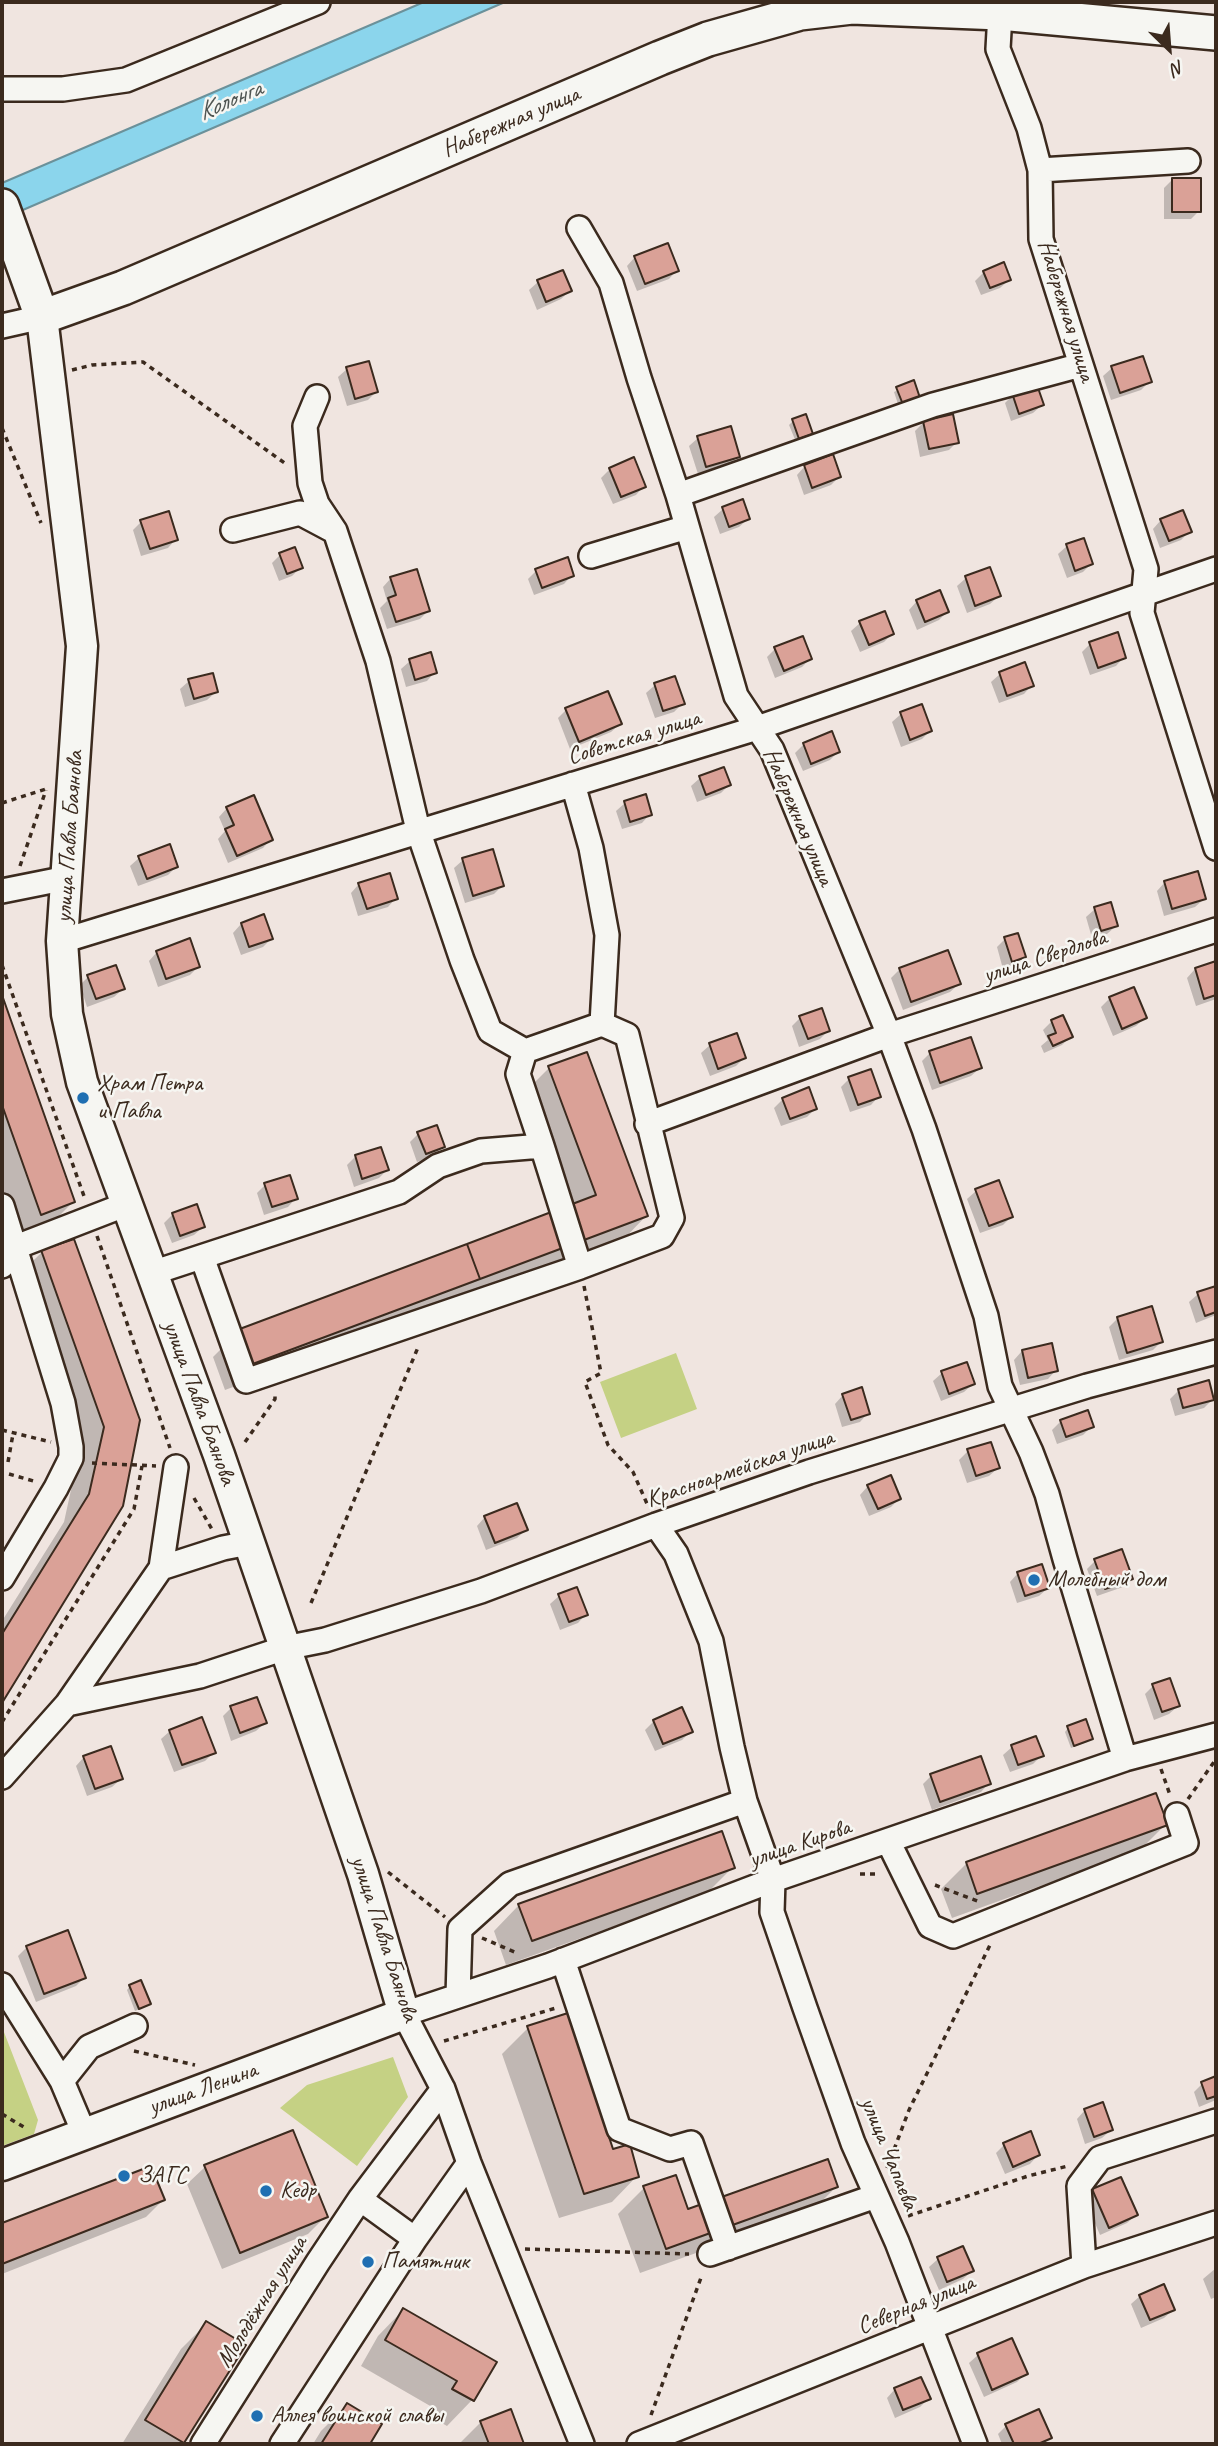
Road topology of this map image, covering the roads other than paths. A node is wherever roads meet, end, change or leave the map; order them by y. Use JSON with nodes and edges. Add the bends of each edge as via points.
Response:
{"nodes":[{"id":1,"x":318,"y":2,"type":"edge"},
{"id":2,"x":1000,"y":13,"type":"junction"},
{"id":3,"x":1216,"y":33,"type":"edge"},
{"id":4,"x":2,"y":89,"type":"edge"},
{"id":5,"x":1188,"y":161,"type":"dead end"},
{"id":6,"x":1040,"y":170,"type":"junction"},
{"id":7,"x":7,"y":218,"type":"edge"},
{"id":8,"x":579,"y":228,"type":"dead end"},
{"id":9,"x":42,"y":317,"type":"junction"},
{"id":10,"x":2,"y":326,"type":"edge"},
{"id":11,"x":1081,"y":365,"type":"junction"},
{"id":12,"x":317,"y":397,"type":"dead end"},
{"id":13,"x":678,"y":495,"type":"junction"},
{"id":14,"x":687,"y":527,"type":"junction"},
{"id":15,"x":233,"y":530,"type":"dead end"},
{"id":16,"x":335,"y":531,"type":"junction"},
{"id":17,"x":591,"y":556,"type":"dead end"},
{"id":18,"x":1216,"y":569,"type":"edge"},
{"id":19,"x":1144,"y":594,"type":"junction"},
{"id":20,"x":757,"y":728,"type":"junction"},
{"id":21,"x":573,"y":784,"type":"junction"},
{"id":22,"x":418,"y":830,"type":"junction"},
{"id":23,"x":1216,"y":848,"type":"edge"},
{"id":24,"x":67,"y":878,"type":"junction"},
{"id":25,"x":7,"y":890,"type":"edge"},
{"id":26,"x":1216,"y":930,"type":"edge"},
{"id":27,"x":62,"y":941,"type":"junction"},
{"id":28,"x":602,"y":1024,"type":"junction"},
{"id":29,"x":889,"y":1035,"type":"junction"},
{"id":30,"x":525,"y":1052,"type":"junction"},
{"id":31,"x":647,"y":1124,"type":"junction"},
{"id":32,"x":542,"y":1146,"type":"junction"},
{"id":33,"x":127,"y":1204,"type":"junction"},
{"id":34,"x":2,"y":1206,"type":"edge"},
{"id":35,"x":16,"y":1247,"type":"junction"},
{"id":36,"x":202,"y":1257,"type":"junction"},
{"id":37,"x":2,"y":1266,"type":"edge"},
{"id":38,"x":580,"y":1267,"type":"junction"},
{"id":39,"x":152,"y":1273,"type":"junction"},
{"id":40,"x":1216,"y":1352,"type":"edge"},
{"id":41,"x":1011,"y":1410,"type":"junction"},
{"id":42,"x":176,"y":1468,"type":"road end"},
{"id":43,"x":656,"y":1525,"type":"junction"},
{"id":44,"x":236,"y":1546,"type":"junction"},
{"id":45,"x":160,"y":1569,"type":"junction"},
{"id":46,"x":2,"y":1578,"type":"edge"},
{"id":47,"x":285,"y":1648,"type":"junction"},
{"id":48,"x":67,"y":1704,"type":"junction"},
{"id":49,"x":1216,"y":1735,"type":"edge"},
{"id":50,"x":1125,"y":1759,"type":"junction"},
{"id":51,"x":2,"y":1777,"type":"edge"},
{"id":52,"x":745,"y":1801,"type":"junction"},
{"id":53,"x":1177,"y":1815,"type":"road end"},
{"id":54,"x":888,"y":1841,"type":"junction"},
{"id":55,"x":773,"y":1880,"type":"junction"},
{"id":56,"x":563,"y":1961,"type":"junction"},
{"id":57,"x":2,"y":1985,"type":"edge"},
{"id":58,"x":458,"y":1996,"type":"junction"},
{"id":59,"x":404,"y":2014,"type":"junction"},
{"id":60,"x":135,"y":2026,"type":"dead end"},
{"id":61,"x":62,"y":2081,"type":"junction"},
{"id":62,"x":443,"y":2089,"type":"junction"},
{"id":63,"x":1216,"y":2120,"type":"edge"},
{"id":64,"x":84,"y":2133,"type":"junction"},
{"id":65,"x":469,"y":2163,"type":"junction"},
{"id":66,"x":2,"y":2165,"type":"edge"},
{"id":67,"x":876,"y":2196,"type":"junction"},
{"id":68,"x":360,"y":2199,"type":"junction"},
{"id":69,"x":1216,"y":2223,"type":"edge"},
{"id":70,"x":415,"y":2239,"type":"junction"},
{"id":71,"x":1084,"y":2266,"type":"junction"},
{"id":72,"x":931,"y":2328,"type":"junction"},
{"id":73,"x":203,"y":2444,"type":"edge"},
{"id":74,"x":282,"y":2444,"type":"edge"},
{"id":75,"x":582,"y":2444,"type":"edge"},
{"id":76,"x":640,"y":2444,"type":"edge"},
{"id":77,"x":975,"y":2444,"type":"edge"}],
"edges":[{"from":1,"to":4,"type":"street","via":[[126,80],[63,89]]},
{"from":2,"to":3,"type":"highway","name":"Набережная улица"},
{"from":2,"to":6,"type":"street","name":"Набережная улица","via":[[998,50]]},
{"from":2,"to":9,"type":"highway","name":"Набережная улица","via":[[852,7],[800,13],[708,39],[123,288]]},
{"from":5,"to":6,"type":"street"},
{"from":6,"to":11,"type":"street","name":"Набережная улица","via":[[1041,239]]},
{"from":7,"to":9,"type":"highway"},
{"from":8,"to":13,"type":"street","name":"Набережная улица","via":[[611,283]]},
{"from":9,"to":10,"type":"street"},
{"from":9,"to":24,"type":"main road","name":"улица Павла Баянова","via":[[82,646]]},
{"from":11,"to":13,"type":"street","via":[[933,405]]},
{"from":11,"to":19,"type":"street","name":"Набережная улица","via":[[1146,569]]},
{"from":12,"to":16,"type":"street","via":[[305,426],[310,483]]},
{"from":13,"to":14,"type":"street","name":"Набережная улица"},
{"from":14,"to":17,"type":"street"},
{"from":14,"to":20,"type":"street","name":"Набережная улица","via":[[736,696]]},
{"from":15,"to":16,"type":"street","via":[[300,513]]},
{"from":16,"to":22,"type":"street","via":[[378,661]]},
{"from":18,"to":19,"type":"street","name":"Советская улица"},
{"from":19,"to":20,"type":"street","name":"Советская улица"},
{"from":19,"to":23,"type":"street","name":"Набережная улица","via":[[1142,612]]},
{"from":20,"to":21,"type":"street","name":"Советская улица"},
{"from":20,"to":29,"type":"street","name":"Набережная улица","via":[[772,750]]},
{"from":21,"to":22,"type":"street","name":"Советская улица"},
{"from":21,"to":28,"type":"street","via":[[591,848],[607,935]]},
{"from":22,"to":27,"type":"street","name":"Советская улица"},
{"from":22,"to":30,"type":"street","via":[[490,1031]]},
{"from":24,"to":25,"type":"street"},
{"from":24,"to":27,"type":"main road","name":"улица Павла Баянова"},
{"from":26,"to":29,"type":"street","name":"улица Свердлова"},
{"from":27,"to":33,"type":"main road","name":"улица Павла Баянова","via":[[67,1014],[82,1082]]},
{"from":28,"to":30,"type":"street"},
{"from":28,"to":31,"type":"street","via":[[627,1035]]},
{"from":29,"to":31,"type":"street","name":"улица Свердлова"},
{"from":29,"to":41,"type":"street","name":"Набережная улица","via":[[982,1304],[1000,1385]]},
{"from":30,"to":32,"type":"street","via":[[518,1074]]},
{"from":31,"to":38,"type":"street","via":[[672,1218],[662,1236]]},
{"from":32,"to":36,"type":"street","via":[[481,1151],[438,1166],[399,1192]]},
{"from":32,"to":38,"type":"street"},
{"from":33,"to":35,"type":"street"},
{"from":33,"to":39,"type":"main road","name":"улица Павла Баянова"},
{"from":34,"to":35,"type":"street"},
{"from":35,"to":37,"type":"street"},
{"from":35,"to":46,"type":"street","via":[[78,1456]]},
{"from":36,"to":38,"type":"street","via":[[246,1381]]},
{"from":36,"to":39,"type":"street"},
{"from":39,"to":44,"type":"main road","name":"улица Павла Баянова"},
{"from":40,"to":41,"type":"street","name":"Красноармейская улица"},
{"from":41,"to":43,"type":"street","name":"Красноармейская улица"},
{"from":41,"to":50,"type":"street","name":"Набережная улица","via":[[1047,1494]]},
{"from":42,"to":45,"type":"street"},
{"from":43,"to":47,"type":"street","name":"Красноармейская улица","via":[[481,1591]]},
{"from":43,"to":52,"type":"street","name":"улица Чапаева","via":[[676,1554],[711,1641]]},
{"from":44,"to":45,"type":"street"},
{"from":44,"to":47,"type":"main road","name":"улица Павла Баянова"},
{"from":45,"to":48,"type":"street"},
{"from":47,"to":48,"type":"street","name":"Красноармейская улица","via":[[200,1676]]},
{"from":47,"to":59,"type":"main road","name":"улица Павла Баянова","via":[[363,1874]]},
{"from":48,"to":51,"type":"street"},
{"from":49,"to":50,"type":"street","name":"улица Кирова"},
{"from":50,"to":54,"type":"street","name":"улица Кирова"},
{"from":52,"to":55,"type":"street","name":"улица Чапаева"},
{"from":52,"to":58,"type":"street","via":[[510,1884],[460,1929]]},
{"from":53,"to":54,"type":"street","via":[[1186,1843],[953,1936],[930,1926]]},
{"from":54,"to":55,"type":"street","name":"улица Кирова"},
{"from":55,"to":56,"type":"street","name":"улица Кирова"},
{"from":55,"to":67,"type":"street","name":"улица Чапаева","via":[[772,1912]]},
{"from":56,"to":58,"type":"street","name":"улица Кирова"},
{"from":56,"to":67,"type":"street","via":[[619,2129],[670,2149],[691,2143],[719,2251]]},
{"from":57,"to":61,"type":"street"},
{"from":58,"to":59,"type":"street","name":"улица Кирова"},
{"from":59,"to":62,"type":"street","name":"улица Павла Баянова"},
{"from":59,"to":64,"type":"main road","name":"улица Ленина"},
{"from":60,"to":61,"type":"street","via":[[89,2047]]},
{"from":61,"to":64,"type":"street"},
{"from":62,"to":65,"type":"street","name":"улица Павла Баянова"},
{"from":62,"to":68,"type":"street","name":"Молодёжная улица"},
{"from":63,"to":71,"type":"street","via":[[1100,2158],[1079,2186]]},
{"from":64,"to":66,"type":"main road","name":"улица Ленина"},
{"from":65,"to":70,"type":"street"},
{"from":65,"to":75,"type":"street","name":"улица Павла Баянова"},
{"from":67,"to":72,"type":"street","name":"улица Чапаева"},
{"from":68,"to":70,"type":"street"},
{"from":68,"to":73,"type":"street","name":"Молодёжная улица"},
{"from":69,"to":71,"type":"street","name":"Северная улица"},
{"from":70,"to":74,"type":"street"},
{"from":71,"to":72,"type":"street","name":"Северная улица"},
{"from":72,"to":76,"type":"street","name":"Северная улица"},
{"from":72,"to":77,"type":"street","name":"улица Чапаева"}]}
